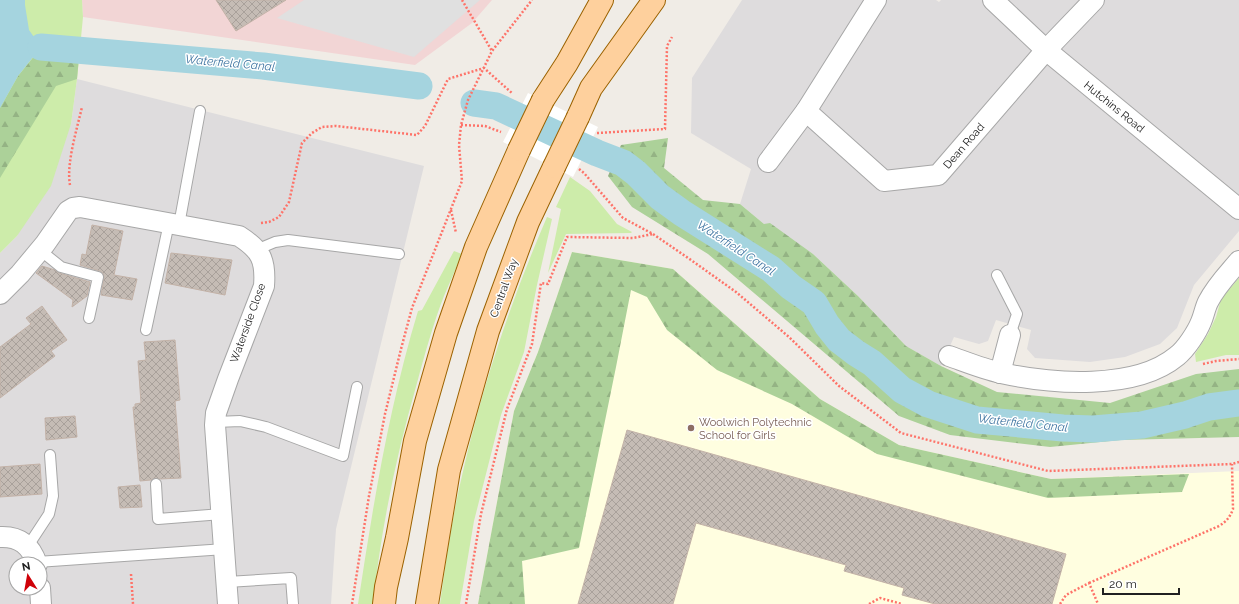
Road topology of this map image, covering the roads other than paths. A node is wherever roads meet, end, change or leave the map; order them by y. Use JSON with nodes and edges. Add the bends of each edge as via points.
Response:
{"nodes":[{"id":1,"x":602,"y":0,"type":"edge"},
{"id":2,"x":654,"y":0,"type":"edge"},
{"id":3,"x":876,"y":0,"type":"edge"},
{"id":4,"x":993,"y":0,"type":"edge"},
{"id":5,"x":1094,"y":0,"type":"edge"},
{"id":6,"x":1046,"y":50,"type":"junction"},
{"id":7,"x":200,"y":111,"type":"dead end"},
{"id":8,"x":806,"y":111,"type":"junction"},
{"id":9,"x":768,"y":162,"type":"dead end"},
{"id":10,"x":1239,"y":209,"type":"edge"},
{"id":11,"x":174,"y":224,"type":"junction"},
{"id":12,"x":40,"y":250,"type":"junction"},
{"id":13,"x":256,"y":250,"type":"junction"},
{"id":14,"x":399,"y":254,"type":"dead end"},
{"id":15,"x":1239,"y":261,"type":"edge"},
{"id":16,"x":997,"y":275,"type":"dead end"},
{"id":17,"x":0,"y":294,"type":"edge"},
{"id":18,"x":89,"y":318,"type":"dead end"},
{"id":19,"x":146,"y":330,"type":"dead end"},
{"id":20,"x":1010,"y":336,"type":"joint"},
{"id":21,"x":949,"y":356,"type":"dead end"},
{"id":22,"x":1000,"y":373,"type":"junction"},
{"id":23,"x":357,"y":387,"type":"dead end"},
{"id":24,"x":216,"y":422,"type":"junction"},
{"id":25,"x":50,"y":455,"type":"dead end"},
{"id":26,"x":156,"y":484,"type":"dead end"},
{"id":27,"x":222,"y":514,"type":"junction"},
{"id":28,"x":0,"y":537,"type":"edge"},
{"id":29,"x":224,"y":549,"type":"junction"},
{"id":30,"x":33,"y":556,"type":"edge"},
{"id":31,"x":34,"y":556,"type":"edge"},
{"id":32,"x":48,"y":557,"type":"edge"},
{"id":33,"x":227,"y":582,"type":"junction"},
{"id":34,"x":228,"y":604,"type":"edge"},
{"id":35,"x":293,"y":604,"type":"edge"},
{"id":36,"x":384,"y":604,"type":"edge"},
{"id":37,"x":427,"y":604,"type":"edge"}],
"edges":[{"from":1,"to":36,"type":"main road","bridge":true,"via":[[567,63],[513,142],[446,333],[415,441]]},
{"from":2,"to":37,"type":"main road","name":"Central Way","bridge":true,"via":[[591,88],[584,125],[554,167],[528,222],[488,331],[449,470]]},
{"from":3,"to":8,"type":"street"},
{"from":4,"to":6,"type":"street","name":"Hutchins Road"},
{"from":5,"to":6,"type":"street","name":"Dean Road"},
{"from":6,"to":8,"type":"street","name":"Dean Road","via":[[938,175],[884,181]]},
{"from":6,"to":10,"type":"street","name":"Hutchins Road"},
{"from":7,"to":11,"type":"lane"},
{"from":8,"to":9,"type":"street"},
{"from":11,"to":12,"type":"street","name":"Waterside Close","via":[[85,207],[73,208],[62,217]]},
{"from":11,"to":13,"type":"street","name":"Waterside Close","via":[[240,236]]},
{"from":11,"to":19,"type":"lane"},
{"from":12,"to":17,"type":"street","name":"Waterside Close"},
{"from":12,"to":18,"type":"lane","via":[[61,268],[98,277]]},
{"from":13,"to":14,"type":"lane","via":[[288,240]]},
{"from":13,"to":24,"type":"street","name":"Waterside Close","via":[[263,261],[264,286],[216,413]]},
{"from":15,"to":22,"type":"street","via":[[1207,303],[1194,336],[1177,356],[1155,369],[1132,377],[1098,382],[1040,380]]},
{"from":16,"to":20,"type":"lane","via":[[1017,314]]},
{"from":20,"to":22,"type":"street"},
{"from":21,"to":22,"type":"street"},
{"from":23,"to":24,"type":"lane","via":[[343,456],[266,427],[240,421]]},
{"from":24,"to":27,"type":"street","name":"Waterside Close"},
{"from":25,"to":31,"type":"lane","via":[[53,496]]},
{"from":26,"to":27,"type":"lane","via":[[158,519]]},
{"from":27,"to":29,"type":"street","name":"Waterside Close"},
{"from":28,"to":30,"type":"street","via":[[19,540]]},
{"from":29,"to":32,"type":"lane","via":[[130,556]]},
{"from":29,"to":33,"type":"street","name":"Waterside Close"},
{"from":33,"to":34,"type":"street","name":"Waterside Close"},
{"from":33,"to":35,"type":"lane","via":[[291,578]]}]}
